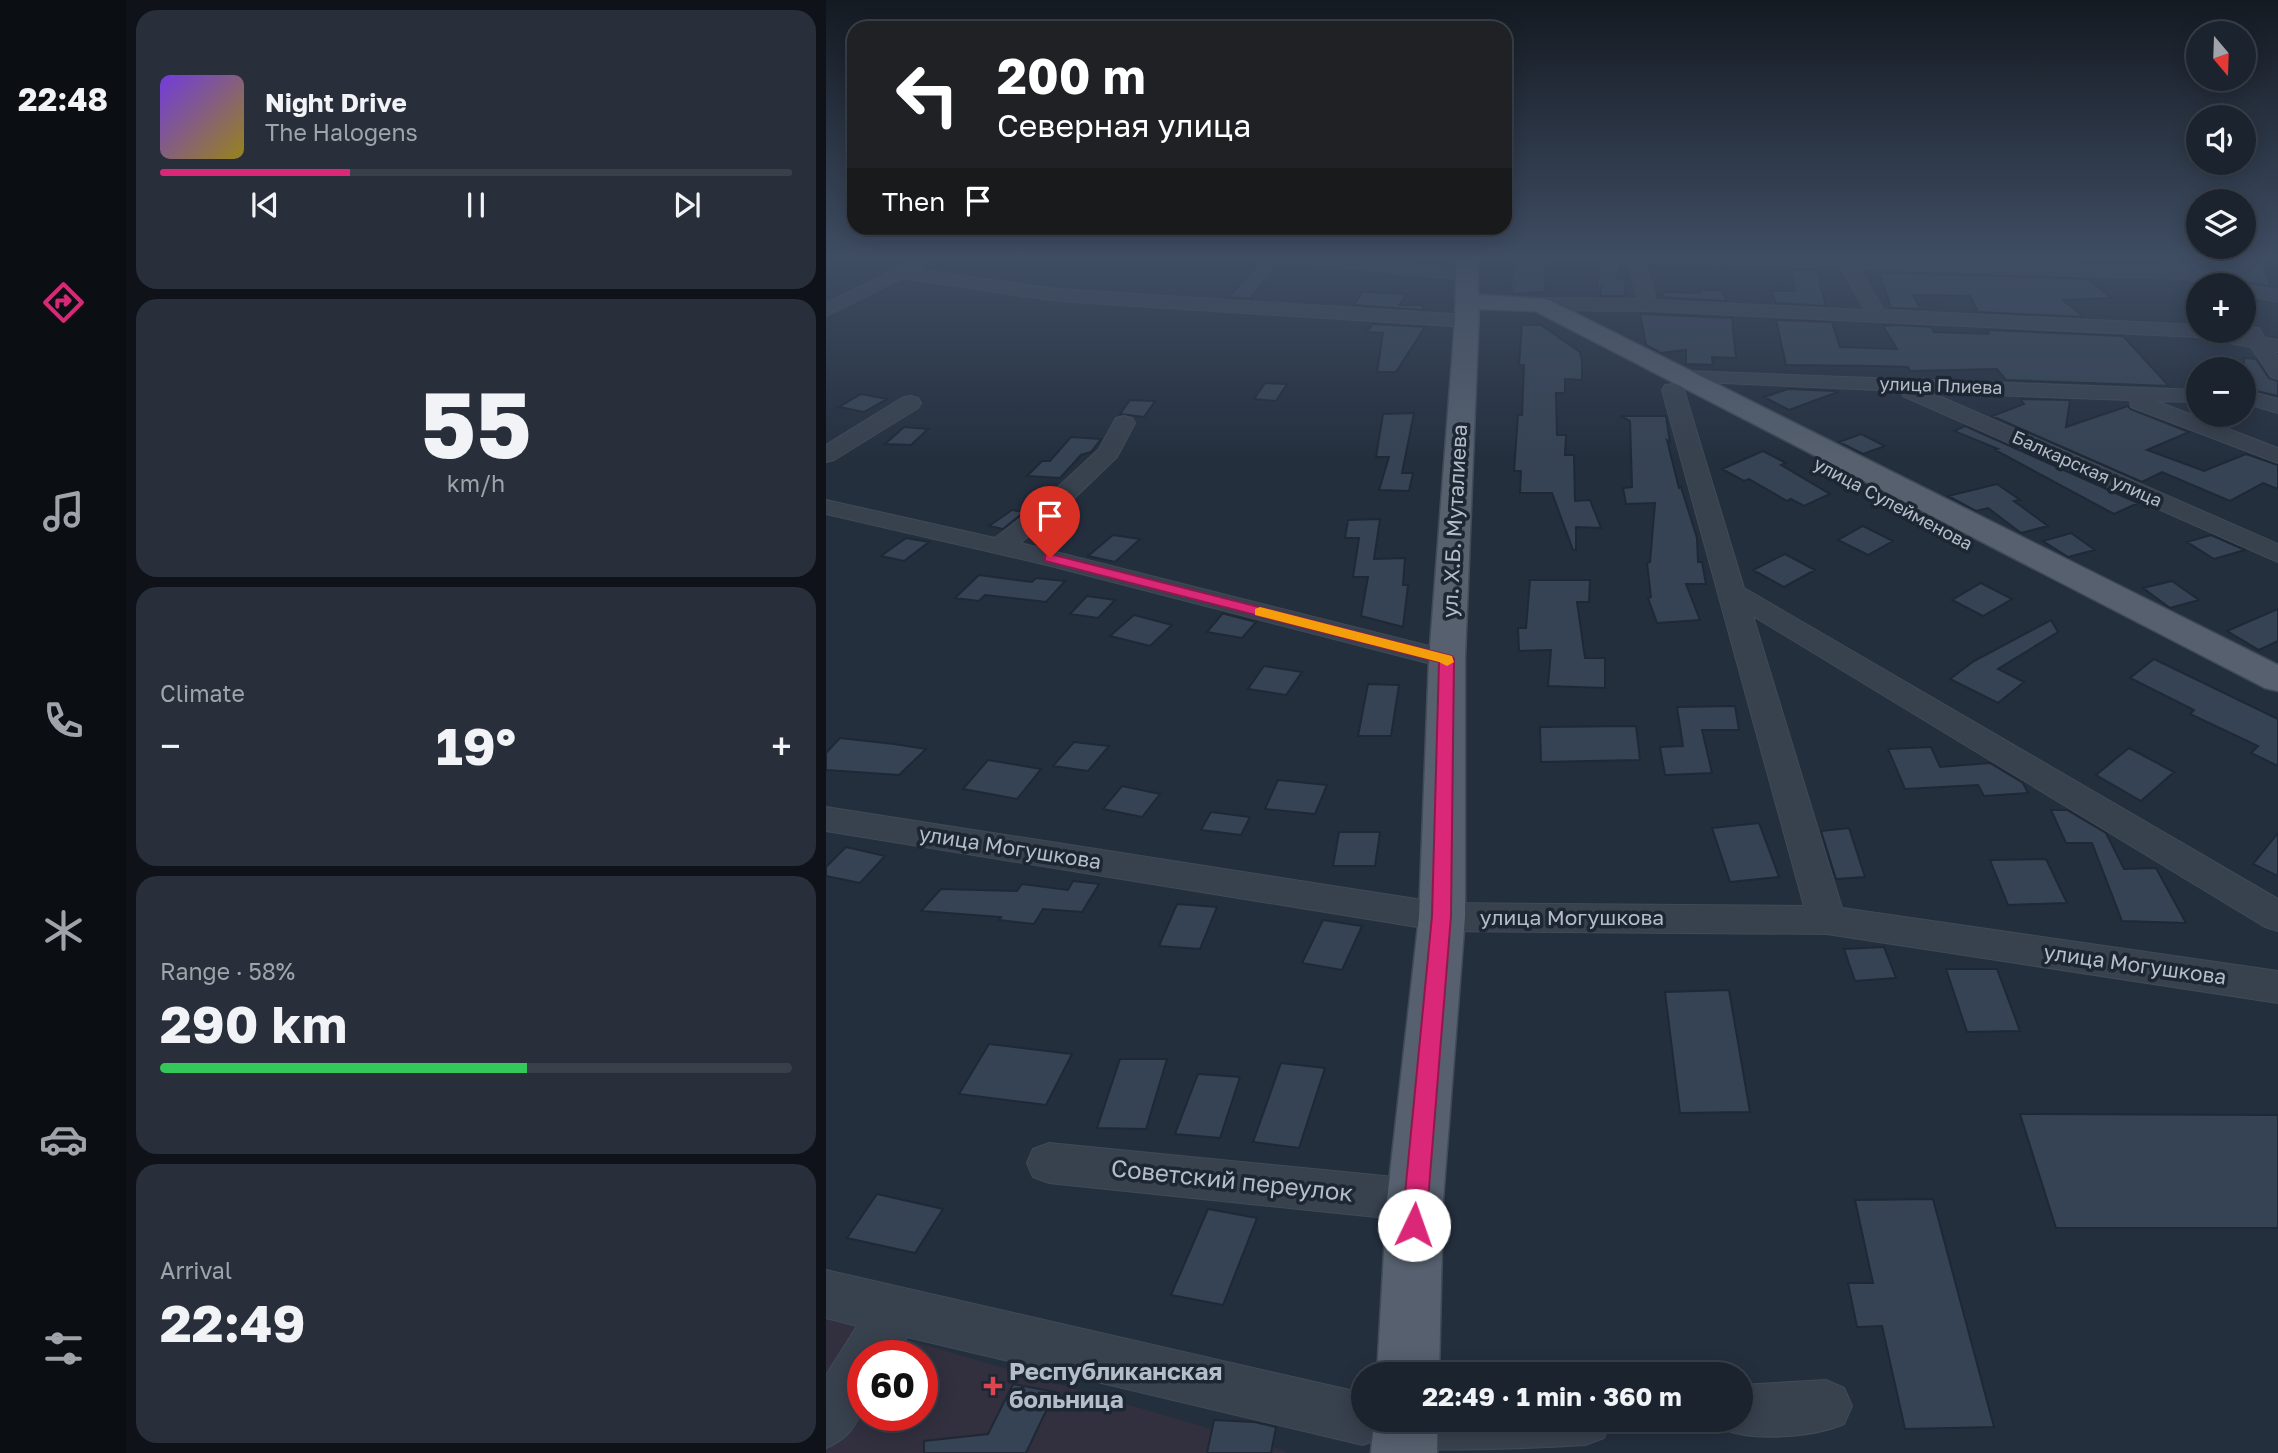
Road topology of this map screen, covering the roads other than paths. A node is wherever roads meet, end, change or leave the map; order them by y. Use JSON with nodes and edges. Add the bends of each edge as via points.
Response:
{"nodes":[{"id":1,"x":1473,"y":324,"type":"edge"},
{"id":2,"x":1547,"y":324,"type":"edge"},
{"id":3,"x":1574,"y":324,"type":"edge"},
{"id":4,"x":2045,"y":324,"type":"edge"},
{"id":5,"x":2186,"y":330,"type":"edge"},
{"id":6,"x":2268,"y":344,"type":"edge"},
{"id":7,"x":2278,"y":373,"type":"edge"},
{"id":8,"x":1679,"y":384,"type":"junction"},
{"id":9,"x":1895,"y":384,"type":"junction"},
{"id":10,"x":2120,"y":394,"type":"junction"},
{"id":11,"x":2186,"y":396,"type":"edge"},
{"id":12,"x":2256,"y":400,"type":"edge"},
{"id":13,"x":910,"y":403,"type":"dead end"},
{"id":14,"x":2278,"y":406,"type":"edge"},
{"id":15,"x":1124,"y":423,"type":"dead end"},
{"id":16,"x":826,"y":455,"type":"edge"},
{"id":17,"x":2278,"y":456,"type":"edge"},
{"id":18,"x":826,"y":507,"type":"edge"},
{"id":19,"x":999,"y":547,"type":"junction"},
{"id":20,"x":2278,"y":554,"type":"edge"},
{"id":21,"x":1732,"y":592,"type":"junction"},
{"id":22,"x":1447,"y":659,"type":"junction"},
{"id":23,"x":2278,"y":680,"type":"edge"},
{"id":24,"x":2278,"y":706,"type":"edge"},
{"id":25,"x":826,"y":819,"type":"edge"},
{"id":26,"x":1442,"y":916,"type":"junction"},
{"id":27,"x":2278,"y":917,"type":"edge"},
{"id":28,"x":1827,"y":920,"type":"junction"},
{"id":29,"x":2278,"y":986,"type":"edge"},
{"id":30,"x":1049,"y":1163,"type":"dead end"},
{"id":31,"x":1415,"y":1200,"type":"junction"},
{"id":32,"x":826,"y":1294,"type":"edge"},
{"id":33,"x":896,"y":1310,"type":"junction"},
{"id":34,"x":877,"y":1340,"type":"edge"},
{"id":35,"x":1398,"y":1362,"type":"edge"},
{"id":36,"x":847,"y":1389,"type":"edge"},
{"id":37,"x":1826,"y":1406,"type":"dead end"},
{"id":38,"x":1351,"y":1410,"type":"edge"},
{"id":39,"x":1753,"y":1410,"type":"edge"},
{"id":40,"x":826,"y":1422,"type":"edge"}],
"edges":[{"from":1,"to":22,"type":"main road","name":"ул. Х.Б. Муталиева"},
{"from":2,"to":8,"type":"main road","name":"улица Сулейменова"},
{"from":3,"to":8,"type":"main road","name":"улица Сулейменова"},
{"from":4,"to":5,"type":"street"},
{"from":6,"to":7,"type":"street"},
{"from":8,"to":9,"type":"street","name":"улица Плиева"},
{"from":8,"to":21,"type":"street"},
{"from":8,"to":23,"type":"main road","name":"улица Сулейменова"},
{"from":8,"to":24,"type":"main road","name":"улица Сулейменова"},
{"from":9,"to":10,"type":"street","name":"улица Плиева"},
{"from":9,"to":20,"type":"street","name":"Балкарская улица"},
{"from":10,"to":11,"type":"street","name":"улица Плиева"},
{"from":10,"to":17,"type":"street"},
{"from":12,"to":14,"type":"street"},
{"from":13,"to":16,"type":"street"},
{"from":15,"to":19,"type":"street","via":[[1109,452],[1052,506]]},
{"from":18,"to":19,"type":"street"},
{"from":19,"to":22,"type":"street"},
{"from":21,"to":27,"type":"street"},
{"from":21,"to":28,"type":"street"},
{"from":22,"to":26,"type":"main road","name":"ул. Х.Б. Муталиева"},
{"from":25,"to":26,"type":"street","name":"улица Могушкова"},
{"from":26,"to":28,"type":"street","name":"улица Могушкова"},
{"from":26,"to":31,"type":"main road","name":"ул. Х.Б. Муталиева"},
{"from":28,"to":29,"type":"street","name":"улица Могушкова"},
{"from":30,"to":31,"type":"street","name":"Советский переулок"},
{"from":31,"to":35,"type":"main road","name":"ул. Х.Б. Муталиева"},
{"from":32,"to":33,"type":"street"},
{"from":33,"to":34,"type":"street"},
{"from":33,"to":38,"type":"street"},
{"from":36,"to":40,"type":"street"},
{"from":37,"to":39,"type":"street"}]}
